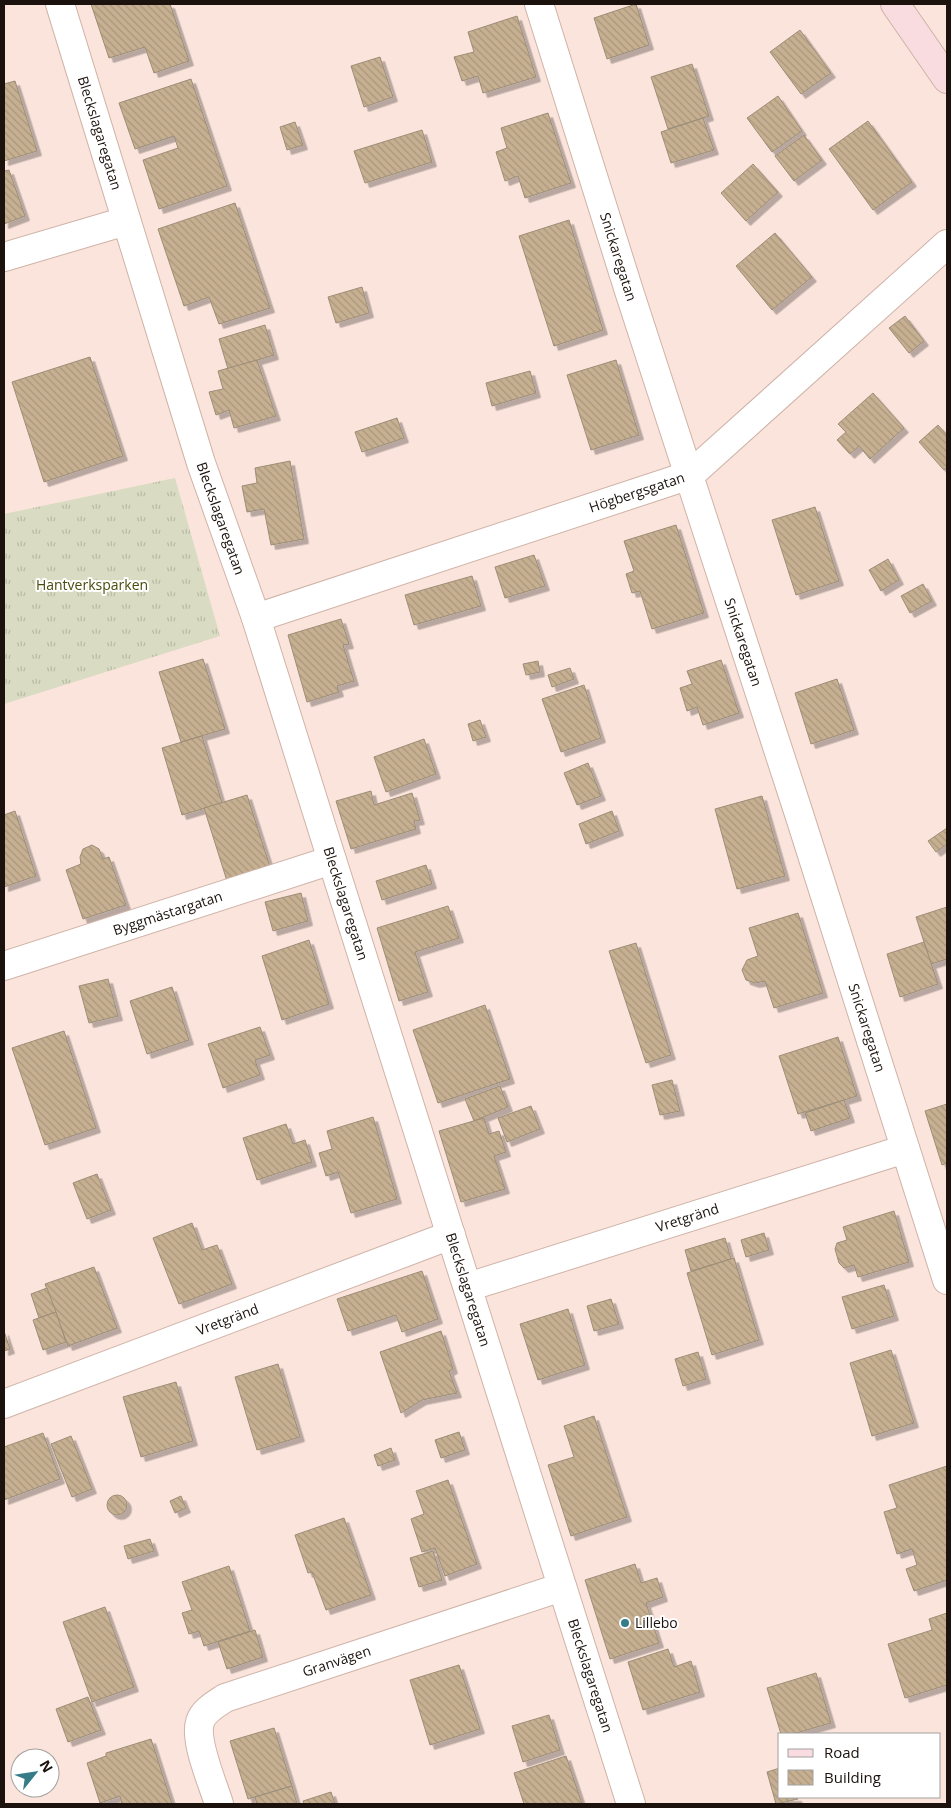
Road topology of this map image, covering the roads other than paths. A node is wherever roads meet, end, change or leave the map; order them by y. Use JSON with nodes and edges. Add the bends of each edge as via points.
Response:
{"nodes":[{"id":1,"x":60,"y":4,"type":"edge"},
{"id":2,"x":539,"y":4,"type":"edge"},
{"id":3,"x":895,"y":4,"type":"edge"},
{"id":4,"x":947,"y":79,"type":"edge"},
{"id":5,"x":126,"y":221,"type":"junction"},
{"id":6,"x":947,"y":244,"type":"edge"},
{"id":7,"x":4,"y":258,"type":"edge"},
{"id":8,"x":690,"y":475,"type":"junction"},
{"id":9,"x":256,"y":618,"type":"junction"},
{"id":10,"x":332,"y":860,"type":"junction"},
{"id":11,"x":4,"y":966,"type":"edge"},
{"id":12,"x":905,"y":1149,"type":"junction"},
{"id":13,"x":451,"y":1235,"type":"junction"},
{"id":14,"x":947,"y":1280,"type":"edge"},
{"id":15,"x":468,"y":1287,"type":"junction"},
{"id":16,"x":4,"y":1404,"type":"edge"},
{"id":17,"x":562,"y":1586,"type":"junction"},
{"id":18,"x":219,"y":1804,"type":"edge"},
{"id":19,"x":631,"y":1804,"type":"edge"}],
"edges":[{"from":1,"to":5,"type":"street","name":"Bleckslagaregatan"},
{"from":2,"to":8,"type":"street","name":"Snickaregatan"},
{"from":3,"to":4,"type":"main road"},
{"from":5,"to":7,"type":"street"},
{"from":5,"to":9,"type":"street","name":"Bleckslagaregatan","via":[[201,464]]},
{"from":6,"to":8,"type":"street","name":"Högbergsgatan"},
{"from":8,"to":9,"type":"street","name":"Högbergsgatan"},
{"from":8,"to":12,"type":"street","name":"Snickaregatan"},
{"from":9,"to":10,"type":"street","name":"Bleckslagaregatan"},
{"from":10,"to":11,"type":"street","name":"Byggmästargatan"},
{"from":10,"to":13,"type":"street","name":"Bleckslagaregatan"},
{"from":12,"to":14,"type":"street","name":"Snickaregatan"},
{"from":12,"to":15,"type":"street","name":"Vretgränd"},
{"from":13,"to":15,"type":"street","name":"Bleckslagaregatan"},
{"from":13,"to":16,"type":"street","name":"Vretgränd"},
{"from":15,"to":17,"type":"street","name":"Bleckslagaregatan"},
{"from":17,"to":18,"type":"street","name":"Granvägen","via":[[225,1698],[210,1707],[200,1720],[198,1738]]},
{"from":17,"to":19,"type":"street","name":"Bleckslagaregatan"}]}
